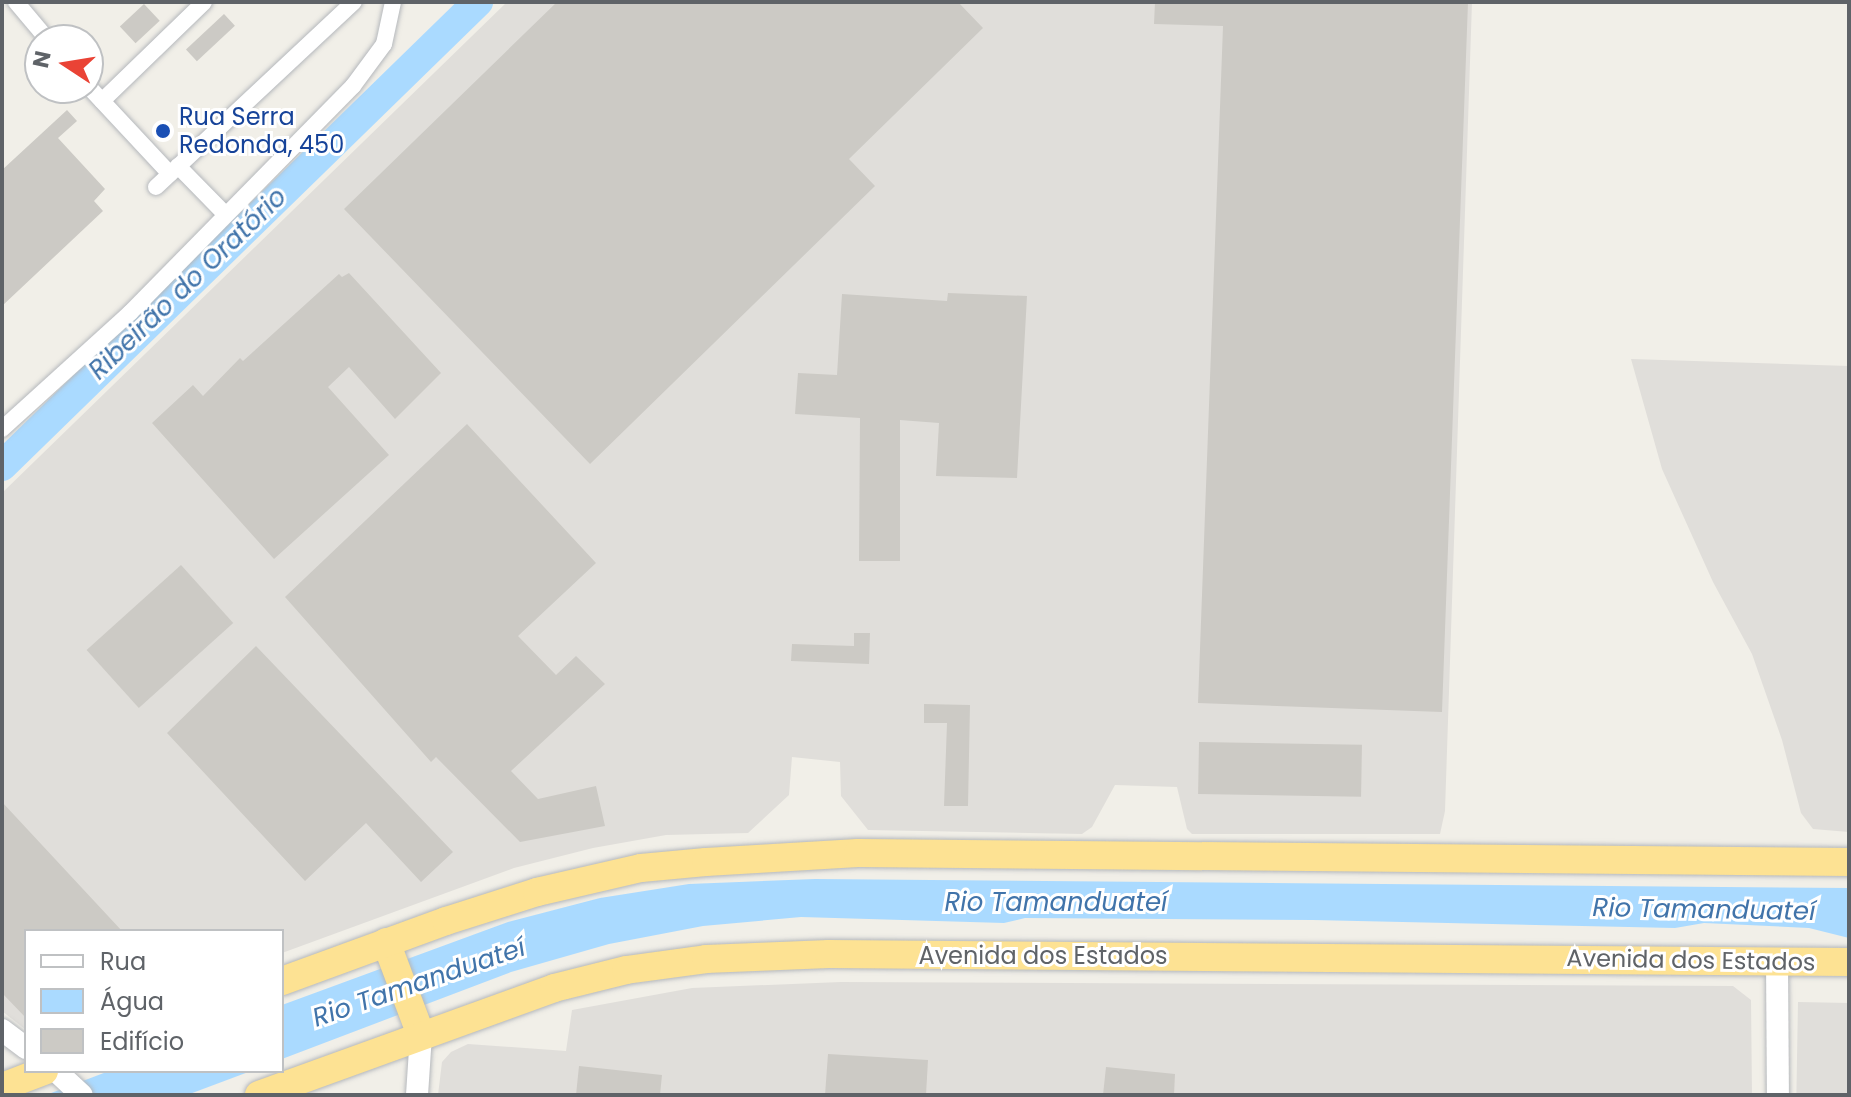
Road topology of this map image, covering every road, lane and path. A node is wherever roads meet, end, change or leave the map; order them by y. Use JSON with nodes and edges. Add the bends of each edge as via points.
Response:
{"nodes":[{"id":1,"x":16,"y":2,"type":"edge"},
{"id":2,"x":204,"y":2,"type":"edge"},
{"id":3,"x":354,"y":2,"type":"edge"},
{"id":4,"x":393,"y":2,"type":"edge"},
{"id":5,"x":35,"y":24,"type":"edge"},
{"id":6,"x":104,"y":99,"type":"edge"},
{"id":7,"x":104,"y":103,"type":"edge"},
{"id":8,"x":174,"y":170,"type":"junction"},
{"id":9,"x":156,"y":187,"type":"dead end"},
{"id":10,"x":225,"y":214,"type":"junction"},
{"id":11,"x":2,"y":429,"type":"edge"},
{"id":12,"x":1849,"y":862,"type":"edge"},
{"id":13,"x":390,"y":952,"type":"junction"},
{"id":14,"x":1777,"y":961,"type":"junction"},
{"id":15,"x":1849,"y":962,"type":"edge"},
{"id":16,"x":284,"y":980,"type":"edge"},
{"id":17,"x":418,"y":1026,"type":"junction"},
{"id":18,"x":2,"y":1030,"type":"edge"},
{"id":19,"x":24,"y":1046,"type":"edge"},
{"id":20,"x":62,"y":1079,"type":"edge"},
{"id":21,"x":2,"y":1087,"type":"edge"},
{"id":22,"x":259,"y":1095,"type":"edge"},
{"id":23,"x":417,"y":1095,"type":"edge"},
{"id":24,"x":1778,"y":1095,"type":"edge"}],
"edges":[{"from":1,"to":5,"type":"street"},
{"from":2,"to":6,"type":"street"},
{"from":3,"to":8,"type":"street"},
{"from":4,"to":10,"type":"street","via":[[384,44],[371,65]]},
{"from":7,"to":8,"type":"street"},
{"from":8,"to":9,"type":"street"},
{"from":8,"to":10,"type":"street"},
{"from":10,"to":11,"type":"street","via":[[130,313]]},
{"from":12,"to":13,"type":"highway","via":[[844,853],[641,868],[516,898]]},
{"from":13,"to":16,"type":"highway"},
{"from":13,"to":17,"type":"highway"},
{"from":14,"to":15,"type":"highway","name":"Avenida dos Estados"},
{"from":14,"to":17,"type":"highway","name":"Avenida dos Estados","via":[[750,956],[626,970]]},
{"from":14,"to":24,"type":"main road"},
{"from":17,"to":22,"type":"highway","name":"Avenida dos Estados"},
{"from":17,"to":23,"type":"main road"},
{"from":18,"to":19,"type":"main road"},
{"from":20,"to":21,"type":"highway"}]}
